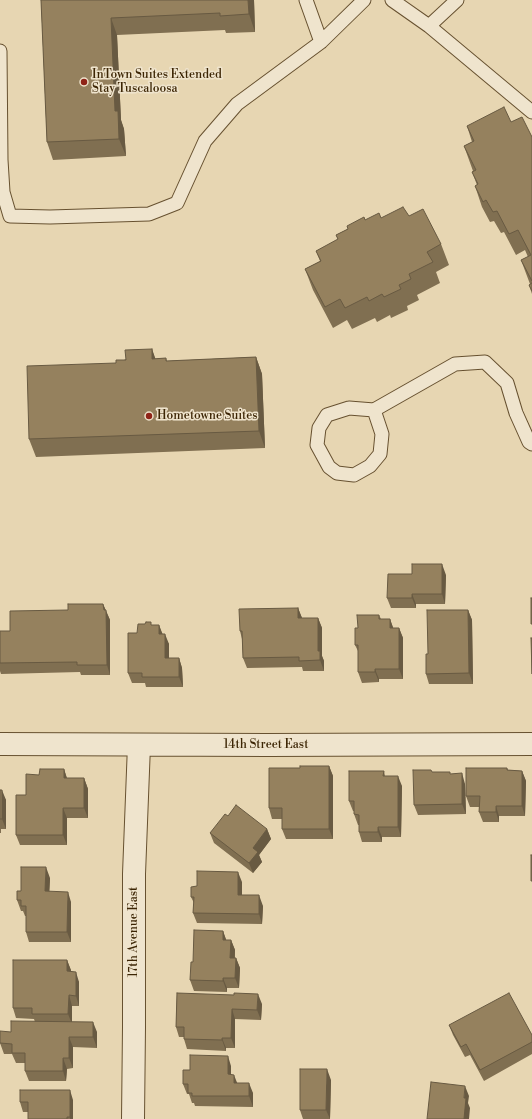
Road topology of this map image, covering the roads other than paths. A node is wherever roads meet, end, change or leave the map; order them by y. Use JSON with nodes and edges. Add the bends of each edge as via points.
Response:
{"nodes":[{"id":1,"x":306,"y":0,"type":"edge"},
{"id":2,"x":364,"y":0,"type":"edge"},
{"id":3,"x":392,"y":0,"type":"edge"},
{"id":4,"x":457,"y":0,"type":"edge"},
{"id":5,"x":429,"y":26,"type":"junction"},
{"id":6,"x":321,"y":42,"type":"junction"},
{"id":7,"x":0,"y":51,"type":"edge"},
{"id":8,"x":532,"y":112,"type":"edge"},
{"id":9,"x":374,"y":410,"type":"junction"},
{"id":10,"x":532,"y":444,"type":"edge"},
{"id":11,"x":0,"y":744,"type":"edge"},
{"id":12,"x":532,"y":744,"type":"edge"},
{"id":13,"x":139,"y":745,"type":"junction"},
{"id":14,"x":133,"y":1119,"type":"edge"}],
"edges":[{"from":1,"to":6,"type":"lane"},
{"from":2,"to":6,"type":"lane"},
{"from":3,"to":5,"type":"lane"},
{"from":4,"to":5,"type":"lane"},
{"from":5,"to":8,"type":"lane"},
{"from":6,"to":7,"type":"lane","via":[[237,104],[205,141],[177,203],[149,214],[57,217],[10,216],[3,192],[2,176]]},
{"from":9,"to":9,"type":"lane","via":[[349,408],[335,412],[327,415],[319,428],[317,445],[329,467],[337,473],[354,475],[370,466],[380,454],[382,434]]},
{"from":9,"to":10,"type":"lane","via":[[455,364],[485,362],[507,383],[516,413]]},
{"from":11,"to":13,"type":"street","name":"14th Street East"},
{"from":12,"to":13,"type":"street","name":"14th Street East"},
{"from":13,"to":14,"type":"street","name":"17th Avenue East","via":[[134,874]]}]}
